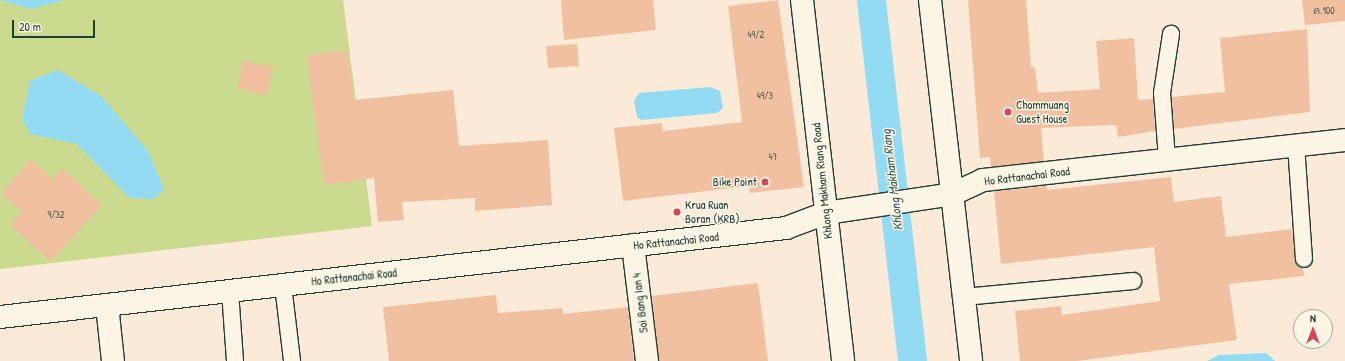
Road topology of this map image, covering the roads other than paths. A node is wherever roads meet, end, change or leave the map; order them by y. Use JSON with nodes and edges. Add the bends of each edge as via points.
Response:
{"nodes":[{"id":1,"x":802,"y":0,"type":"edge"},
{"id":2,"x":930,"y":0,"type":"edge"},
{"id":3,"x":1171,"y":34,"type":"dead end"},
{"id":4,"x":1345,"y":140,"type":"edge"},
{"id":5,"x":1296,"y":145,"type":"junction"},
{"id":6,"x":1167,"y":159,"type":"junction"},
{"id":7,"x":952,"y":194,"type":"junction"},
{"id":8,"x":826,"y":213,"type":"junction"},
{"id":9,"x":633,"y":245,"type":"junction"},
{"id":10,"x":1304,"y":259,"type":"dead end"},
{"id":11,"x":1133,"y":281,"type":"dead end"},
{"id":12,"x":283,"y":285,"type":"junction"},
{"id":13,"x":230,"y":291,"type":"junction"},
{"id":14,"x":964,"y":297,"type":"junction"},
{"id":15,"x":107,"y":305,"type":"junction"},
{"id":16,"x":0,"y":317,"type":"edge"},
{"id":17,"x":113,"y":361,"type":"edge"},
{"id":18,"x":235,"y":361,"type":"edge"},
{"id":19,"x":292,"y":361,"type":"edge"},
{"id":20,"x":647,"y":361,"type":"edge"},
{"id":21,"x":843,"y":361,"type":"edge"},
{"id":22,"x":971,"y":361,"type":"edge"}],
"edges":[{"from":1,"to":8,"type":"street","name":"Khlong Makham Riang Road"},
{"from":2,"to":7,"type":"street"},
{"from":3,"to":6,"type":"lane","via":[[1162,93]]},
{"from":4,"to":5,"type":"street","name":"Ho Rattanachai Road"},
{"from":5,"to":6,"type":"street","name":"Ho Rattanachai Road"},
{"from":5,"to":10,"type":"lane"},
{"from":6,"to":7,"type":"street","name":"Ho Rattanachai Road","via":[[983,180]]},
{"from":7,"to":8,"type":"street","name":"Ho Rattanachai Road"},
{"from":7,"to":14,"type":"street"},
{"from":8,"to":9,"type":"street","name":"Ho Rattanachai Road","via":[[786,228]]},
{"from":8,"to":21,"type":"street","name":"Khlong Makham Riang Road"},
{"from":9,"to":12,"type":"street","name":"Ho Rattanachai Road"},
{"from":9,"to":20,"type":"street","name":"Soi Bang Ian 4"},
{"from":11,"to":14,"type":"lane"},
{"from":12,"to":13,"type":"street","name":"Ho Rattanachai Road"},
{"from":12,"to":19,"type":"lane"},
{"from":13,"to":15,"type":"street","name":"Ho Rattanachai Road"},
{"from":13,"to":18,"type":"lane"},
{"from":14,"to":22,"type":"street"},
{"from":15,"to":16,"type":"street","name":"Ho Rattanachai Road"},
{"from":15,"to":17,"type":"street"}]}
